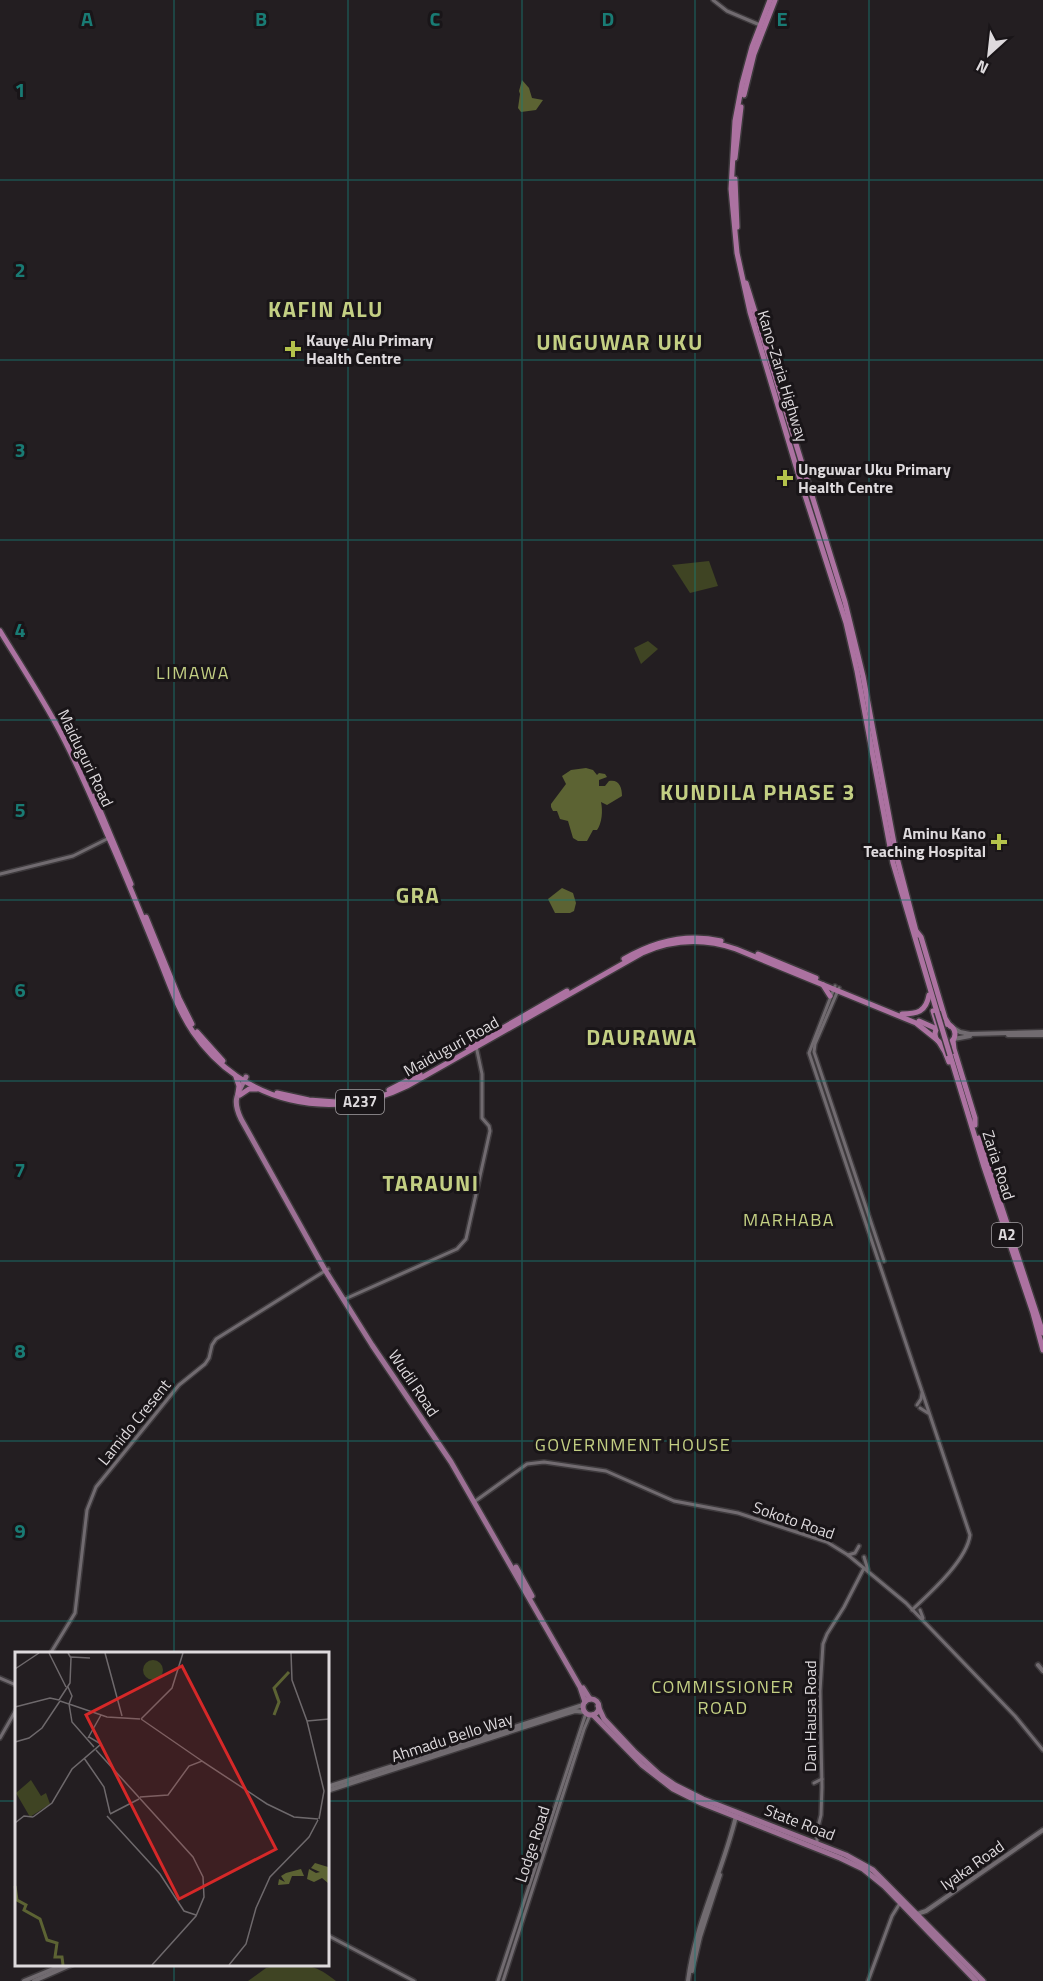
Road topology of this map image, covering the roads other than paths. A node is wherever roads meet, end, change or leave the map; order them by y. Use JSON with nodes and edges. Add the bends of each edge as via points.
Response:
{"nodes":[{"id":1,"x":713,"y":0,"type":"edge"},
{"id":2,"x":773,"y":0,"type":"edge"},
{"id":3,"x":760,"y":26,"type":"junction"},
{"id":4,"x":0,"y":624,"type":"edge"},
{"id":5,"x":0,"y":631,"type":"edge"},
{"id":6,"x":110,"y":839,"type":"junction"},
{"id":7,"x":0,"y":874,"type":"edge"},
{"id":8,"x":915,"y":933,"type":"junction"},
{"id":9,"x":822,"y":984,"type":"junction"},
{"id":10,"x":836,"y":988,"type":"junction"},
{"id":11,"x":846,"y":994,"type":"junction"},
{"id":12,"x":928,"y":995,"type":"junction"},
{"id":13,"x":833,"y":997,"type":"junction"},
{"id":14,"x":902,"y":1014,"type":"junction"},
{"id":15,"x":951,"y":1027,"type":"junction"},
{"id":16,"x":937,"y":1028,"type":"junction"},
{"id":17,"x":1043,"y":1033,"type":"edge"},
{"id":18,"x":969,"y":1035,"type":"junction"},
{"id":19,"x":954,"y":1039,"type":"junction"},
{"id":20,"x":938,"y":1041,"type":"junction"},
{"id":21,"x":476,"y":1045,"type":"junction"},
{"id":22,"x":233,"y":1073,"type":"junction"},
{"id":23,"x":247,"y":1080,"type":"junction"},
{"id":24,"x":260,"y":1089,"type":"junction"},
{"id":25,"x":239,"y":1094,"type":"junction"},
{"id":26,"x":973,"y":1123,"type":"junction"},
{"id":27,"x":884,"y":1261,"type":"dead end"},
{"id":28,"x":327,"y":1270,"type":"junction"},
{"id":29,"x":344,"y":1299,"type":"junction"},
{"id":30,"x":1043,"y":1333,"type":"edge"},
{"id":31,"x":1043,"y":1350,"type":"edge"},
{"id":32,"x":922,"y":1392,"type":"junction"},
{"id":33,"x":930,"y":1415,"type":"junction"},
{"id":34,"x":476,"y":1501,"type":"junction"},
{"id":35,"x":859,"y":1546,"type":"dead end"},
{"id":36,"x":848,"y":1555,"type":"junction"},
{"id":37,"x":864,"y":1557,"type":"dead end"},
{"id":38,"x":862,"y":1566,"type":"junction"},
{"id":39,"x":868,"y":1571,"type":"junction"},
{"id":40,"x":906,"y":1603,"type":"junction"},
{"id":41,"x":918,"y":1605,"type":"junction"},
{"id":42,"x":912,"y":1610,"type":"junction"},
{"id":43,"x":920,"y":1610,"type":"dead end"},
{"id":44,"x":923,"y":1620,"type":"junction"},
{"id":45,"x":51,"y":1652,"type":"edge"},
{"id":46,"x":1040,"y":1665,"type":"edge"},
{"id":47,"x":1043,"y":1671,"type":"edge"},
{"id":48,"x":0,"y":1678,"type":"edge"},
{"id":49,"x":15,"y":1685,"type":"edge"},
{"id":50,"x":586,"y":1702,"type":"junction"},
{"id":51,"x":598,"y":1706,"type":"junction"},
{"id":52,"x":15,"y":1712,"type":"edge"},
{"id":53,"x":588,"y":1714,"type":"junction"},
{"id":54,"x":521,"y":1726,"type":"junction"},
{"id":55,"x":0,"y":1738,"type":"edge"},
{"id":56,"x":1043,"y":1750,"type":"edge"},
{"id":57,"x":822,"y":1779,"type":"junction"},
{"id":58,"x":814,"y":1782,"type":"dead end"},
{"id":59,"x":328,"y":1789,"type":"edge"},
{"id":60,"x":739,"y":1815,"type":"junction"},
{"id":61,"x":1043,"y":1830,"type":"edge"},
{"id":62,"x":817,"y":1831,"type":"junction"},
{"id":63,"x":810,"y":1841,"type":"junction"},
{"id":64,"x":818,"y":1844,"type":"junction"},
{"id":65,"x":902,"y":1901,"type":"junction"},
{"id":66,"x":918,"y":1917,"type":"junction"},
{"id":67,"x":328,"y":1936,"type":"edge"},
{"id":68,"x":62,"y":1966,"type":"edge"},
{"id":69,"x":71,"y":1966,"type":"edge"},
{"id":70,"x":24,"y":1981,"type":"edge"},
{"id":71,"x":34,"y":1981,"type":"edge"},
{"id":72,"x":414,"y":1981,"type":"edge"},
{"id":73,"x":501,"y":1981,"type":"edge"},
{"id":74,"x":690,"y":1981,"type":"edge"},
{"id":75,"x":868,"y":1981,"type":"edge"},
{"id":76,"x":976,"y":1981,"type":"edge"},
{"id":77,"x":983,"y":1981,"type":"edge"}],
"edges":[{"from":1,"to":3,"type":"street"},
{"from":2,"to":3,"type":"highway","name":"Kano-Zaria Highway","number":"A2"},
{"from":2,"to":8,"type":"highway","name":"Kano-Zaria Highway","number":"A2","via":[[754,54],[741,109],[735,175],[740,248],[748,289],[850,624]]},
{"from":3,"to":8,"type":"highway","name":"Kano-Zaria Highway","number":"A2","via":[[742,84],[733,141],[731,205],[736,253],[750,312],[846,622],[893,863]]},
{"from":4,"to":6,"type":"highway","name":"Maiduguri Road","number":"A237","via":[[63,729]]},
{"from":5,"to":6,"type":"highway","name":"Maiduguri Road","number":"A237","via":[[56,724]]},
{"from":6,"to":7,"type":"street","via":[[73,856]]},
{"from":6,"to":22,"type":"highway","name":"Maiduguri Road","number":"A237","via":[[182,1014],[207,1050]]},
{"from":6,"to":23,"type":"highway","name":"Maiduguri Road","number":"A237","via":[[195,1030]]},
{"from":8,"to":12,"type":"highway","name":"Kano-Zaria Highway","number":"A2","via":[[914,944]]},
{"from":8,"to":15,"type":"highway","name":"Kano-Zaria Highway","number":"A2","via":[[921,937]]},
{"from":8,"to":26,"type":"highway","number":"A2","bridge":true},
{"from":9,"to":10,"type":"highway","name":"Maiduguri Road","number":"A237"},
{"from":9,"to":13,"type":"highway"},
{"from":9,"to":21,"type":"highway","name":"Maiduguri Road","number":"A237","via":[[723,945],[676,942],[634,957]]},
{"from":10,"to":11,"type":"highway","name":"Maiduguri Road","number":"A237"},
{"from":10,"to":13,"type":"street"},
{"from":10,"to":14,"type":"highway","name":"Maiduguri Road","number":"A237"},
{"from":10,"to":21,"type":"highway","name":"Maiduguri Road","number":"A237","via":[[729,943],[706,938],[675,939],[633,953]]},
{"from":11,"to":13,"type":"highway"},
{"from":11,"to":20,"type":"highway","name":"Maiduguri Road","number":"A237","via":[[916,1023]]},
{"from":12,"to":14,"type":"highway","via":[[922,1011]]},
{"from":12,"to":16,"type":"highway","name":"Kano-Zaria Highway","number":"A2"},
{"from":13,"to":27,"type":"street","via":[[814,1052]]},
{"from":13,"to":32,"type":"street","via":[[809,1053]]},
{"from":14,"to":16,"type":"highway","name":"Maiduguri Road","number":"A237"},
{"from":15,"to":16,"type":"highway"},
{"from":15,"to":18,"type":"main road"},
{"from":15,"to":19,"type":"highway"},
{"from":16,"to":20,"type":"highway"},
{"from":17,"to":18,"type":"main road"},
{"from":18,"to":19,"type":"main road"},
{"from":19,"to":20,"type":"highway","via":[[948,1044]]},
{"from":19,"to":26,"type":"highway","name":"Zaria Road","number":"A2","via":[[975,1118]]},
{"from":20,"to":26,"type":"highway","name":"Zaria Road","number":"A2","via":[[967,1119]]},
{"from":21,"to":23,"type":"highway","name":"Maiduguri Road","number":"A237","via":[[393,1089],[348,1101],[303,1099]]},
{"from":21,"to":24,"type":"highway","name":"Maiduguri Road","number":"A237","via":[[398,1090],[352,1104],[300,1103]]},
{"from":21,"to":29,"type":"street","via":[[482,1074],[482,1118],[490,1128],[466,1239],[457,1249]]},
{"from":22,"to":23,"type":"highway","name":"Maiduguri Road","number":"A237"},
{"from":22,"to":25,"type":"highway"},
{"from":23,"to":24,"type":"highway","name":"Maiduguri Road","number":"A237"},
{"from":23,"to":25,"type":"main road"},
{"from":24,"to":25,"type":"highway"},
{"from":25,"to":28,"type":"main road","name":"Wudil Road","via":[[236,1106],[242,1119]]},
{"from":26,"to":30,"type":"highway","name":"Zaria Road","number":"A2"},
{"from":26,"to":31,"type":"highway","name":"Zaria Road","number":"A2"},
{"from":28,"to":29,"type":"main road","name":"Wudil Road"},
{"from":28,"to":45,"type":"street","name":"Lamido Cresent","via":[[216,1339],[205,1364],[179,1385],[96,1487],[87,1509],[75,1613]]},
{"from":29,"to":34,"type":"main road","name":"Wudil Road"},
{"from":32,"to":33,"type":"street"},
{"from":32,"to":33,"type":"street","via":[[918,1406]]},
{"from":33,"to":41,"type":"street","via":[[970,1535],[949,1573]]},
{"from":34,"to":36,"type":"street","name":"Sokoto Road","via":[[526,1464],[580,1466],[606,1471],[674,1501],[765,1521],[827,1542]]},
{"from":34,"to":50,"type":"main road","name":"Wudil Road"},
{"from":35,"to":36,"type":"street"},
{"from":36,"to":38,"type":"street","name":"Sokoto Road"},
{"from":37,"to":39,"type":"street"},
{"from":38,"to":39,"type":"street","name":"Sokoto Road"},
{"from":38,"to":57,"type":"street","name":"Dan Hausa Road","via":[[823,1644]]},
{"from":39,"to":40,"type":"street","name":"Sokoto Road"},
{"from":40,"to":41,"type":"street"},
{"from":40,"to":42,"type":"street","name":"Sokoto Road"},
{"from":41,"to":42,"type":"street"},
{"from":42,"to":44,"type":"street","name":"Sokoto Road"},
{"from":43,"to":44,"type":"street"},
{"from":44,"to":56,"type":"street","name":"Sokoto Road"},
{"from":46,"to":47,"type":"main road"},
{"from":48,"to":49,"type":"street"},
{"from":50,"to":51,"type":"main road","name":"State Road","via":[[595,1701]]},
{"from":50,"to":53,"type":"main road","name":"Wudil Road"},
{"from":50,"to":54,"type":"main road","name":"Ahmadu Bello Way"},
{"from":51,"to":53,"type":"main road","via":[[596,1712]]},
{"from":51,"to":60,"type":"main road","name":"State Road","via":[[608,1723],[659,1774]]},
{"from":52,"to":55,"type":"street"},
{"from":53,"to":54,"type":"main road","name":"Ahmadu Bello Way","via":[[571,1712]]},
{"from":53,"to":60,"type":"main road","name":"State Road","via":[[666,1785],[693,1800]]},
{"from":53,"to":73,"type":"street","name":"Lodge Road"},
{"from":54,"to":59,"type":"main road","name":"Ahmadu Bello Way"},
{"from":57,"to":58,"type":"street"},
{"from":57,"to":62,"type":"street","name":"Dan Hausa Road"},
{"from":60,"to":63,"type":"main road","name":"State Road"},
{"from":60,"to":65,"type":"main road","name":"State Road","via":[[856,1865]]},
{"from":60,"to":74,"type":"main road"},
{"from":61,"to":66,"type":"main road","name":"Iyaka Road"},
{"from":62,"to":63,"type":"street","name":"Dan Hausa Road"},
{"from":62,"to":64,"type":"street","name":"Dan Hausa Road"},
{"from":63,"to":64,"type":"main road","name":"State Road"},
{"from":64,"to":65,"type":"main road","name":"State Road","via":[[867,1866]]},
{"from":65,"to":66,"type":"main road","name":"State Road"},
{"from":65,"to":75,"type":"street","via":[[892,1916]]},
{"from":66,"to":76,"type":"main road","name":"State Road"},
{"from":66,"to":77,"type":"main road","name":"State Road"},
{"from":67,"to":72,"type":"street"},
{"from":68,"to":70,"type":"main road"},
{"from":69,"to":71,"type":"main road"}]}
